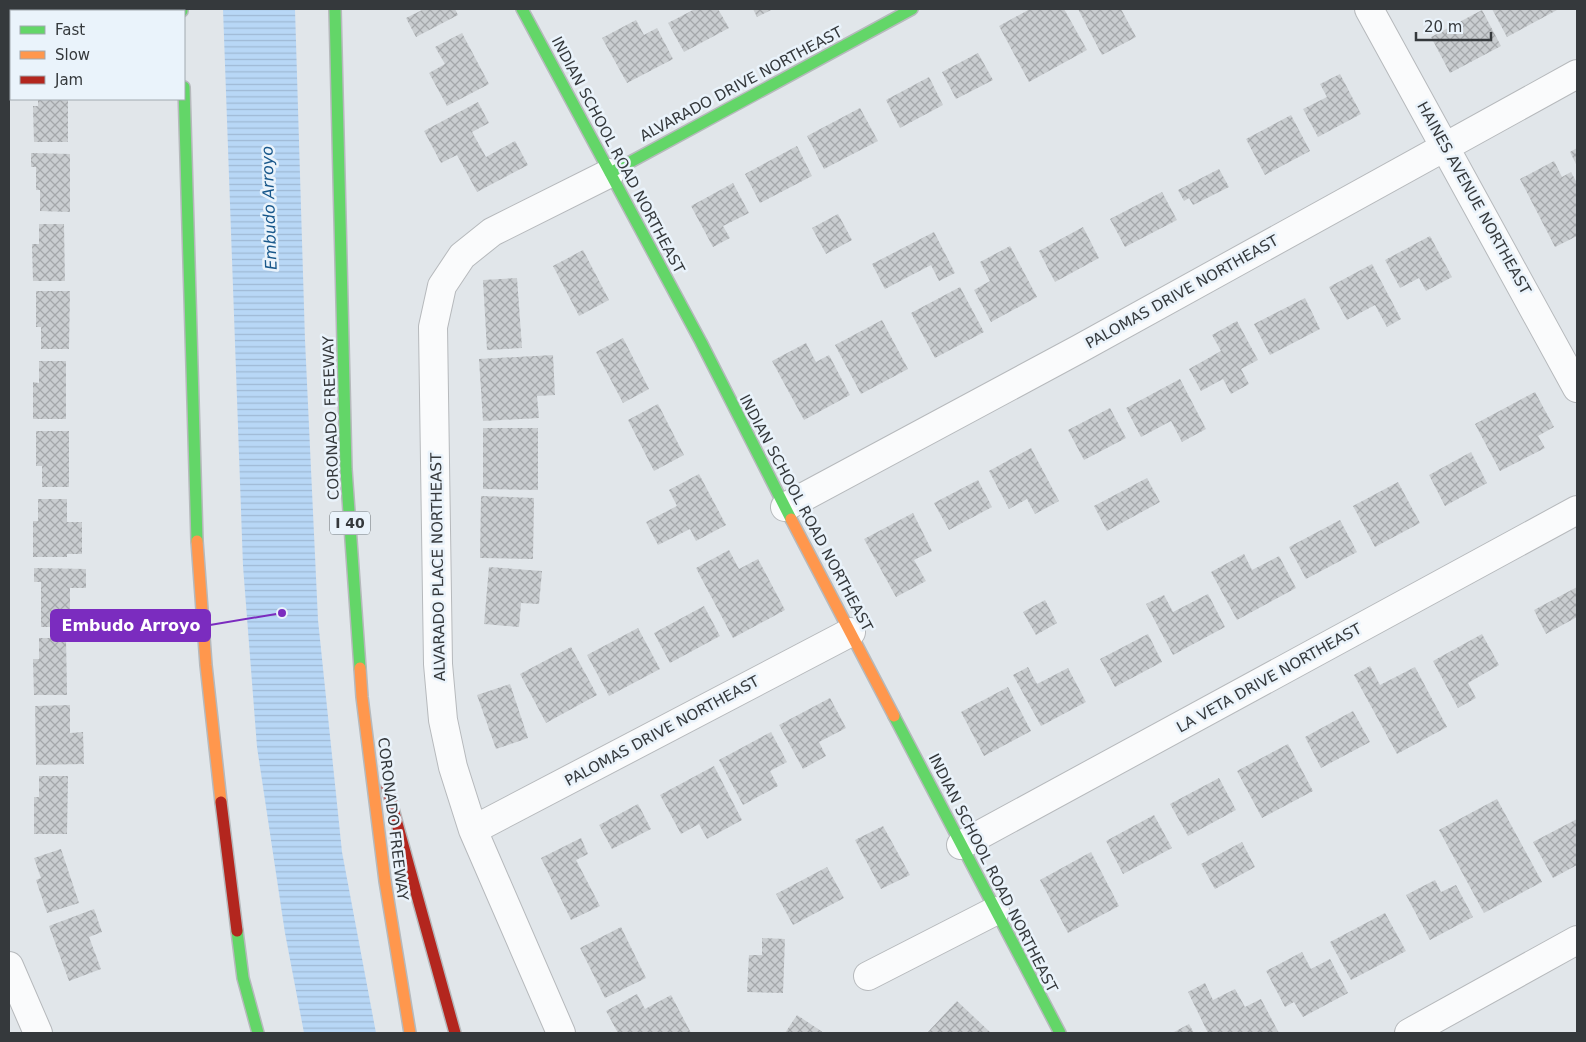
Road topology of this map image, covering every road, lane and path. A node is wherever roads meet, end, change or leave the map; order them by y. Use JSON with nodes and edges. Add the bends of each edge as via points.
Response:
{"nodes":[{"id":1,"x":335,"y":9,"type":"edge"},
{"id":2,"x":522,"y":9,"type":"edge"},
{"id":3,"x":912,"y":9,"type":"edge"},
{"id":4,"x":1369,"y":9,"type":"edge"},
{"id":5,"x":1577,"y":74,"type":"edge"},
{"id":6,"x":184,"y":100,"type":"edge"},
{"id":7,"x":1445,"y":146,"type":"junction"},
{"id":8,"x":610,"y":172,"type":"junction"},
{"id":9,"x":1577,"y":388,"type":"edge"},
{"id":10,"x":785,"y":507,"type":"junction"},
{"id":11,"x":1577,"y":510,"type":"edge"},
{"id":12,"x":852,"y":632,"type":"junction"},
{"id":13,"x":362,"y":697,"type":"junction"},
{"id":14,"x":473,"y":830,"type":"junction"},
{"id":15,"x":962,"y":845,"type":"junction"},
{"id":16,"x":995,"y":911,"type":"junction"},
{"id":17,"x":1577,"y":940,"type":"edge"},
{"id":18,"x":9,"y":966,"type":"edge"},
{"id":19,"x":868,"y":976,"type":"dead end"},
{"id":20,"x":243,"y":978,"type":"junction"},
{"id":21,"x":38,"y":1033,"type":"edge"},
{"id":22,"x":246,"y":1033,"type":"edge"},
{"id":23,"x":258,"y":1033,"type":"edge"},
{"id":24,"x":410,"y":1033,"type":"edge"},
{"id":25,"x":455,"y":1033,"type":"edge"},
{"id":26,"x":561,"y":1033,"type":"edge"},
{"id":27,"x":1060,"y":1033,"type":"edge"},
{"id":28,"x":1409,"y":1033,"type":"edge"}],
"edges":[{"from":1,"to":13,"type":"main road","name":"CORONADO FREEWAY","number":"I 40","via":[[346,469]]},
{"from":2,"to":8,"type":"main road","name":"INDIAN SCHOOL ROAD NORTHEAST"},
{"from":3,"to":8,"type":"main road","name":"ALVARADO DRIVE NORTHEAST"},
{"from":4,"to":7,"type":"street","name":"HAINES AVENUE NORTHEAST"},
{"from":5,"to":7,"type":"street","name":"PALOMAS DRIVE NORTHEAST"},
{"from":6,"to":20,"type":"main road","via":[[197,540],[207,675]]},
{"from":7,"to":9,"type":"street","name":"HAINES AVENUE NORTHEAST"},
{"from":7,"to":10,"type":"street","name":"PALOMAS DRIVE NORTHEAST"},
{"from":8,"to":10,"type":"main road","name":"INDIAN SCHOOL ROAD NORTHEAST"},
{"from":8,"to":14,"type":"street","name":"ALVARADO PLACE NORTHEAST","via":[[492,232],[462,256],[442,286],[433,327],[438,664],[443,720],[453,767]]},
{"from":10,"to":12,"type":"main road","name":"INDIAN SCHOOL ROAD NORTHEAST"},
{"from":11,"to":15,"type":"street","name":"LA VETA DRIVE NORTHEAST"},
{"from":12,"to":14,"type":"street","name":"PALOMAS DRIVE NORTHEAST"},
{"from":12,"to":15,"type":"main road","name":"INDIAN SCHOOL ROAD NORTHEAST"},
{"from":13,"to":24,"type":"main road","name":"CORONADO FREEWAY","number":"I 40","via":[[384,881]]},
{"from":13,"to":25,"type":"main road"},
{"from":14,"to":26,"type":"street","name":"ALVARADO PLACE NORTHEAST"},
{"from":15,"to":16,"type":"main road","name":"INDIAN SCHOOL ROAD NORTHEAST"},
{"from":16,"to":19,"type":"street"},
{"from":16,"to":27,"type":"main road","name":"INDIAN SCHOOL ROAD NORTHEAST"},
{"from":17,"to":28,"type":"street"},
{"from":18,"to":21,"type":"street"},
{"from":20,"to":22,"type":"main road"},
{"from":20,"to":23,"type":"main road"}]}
